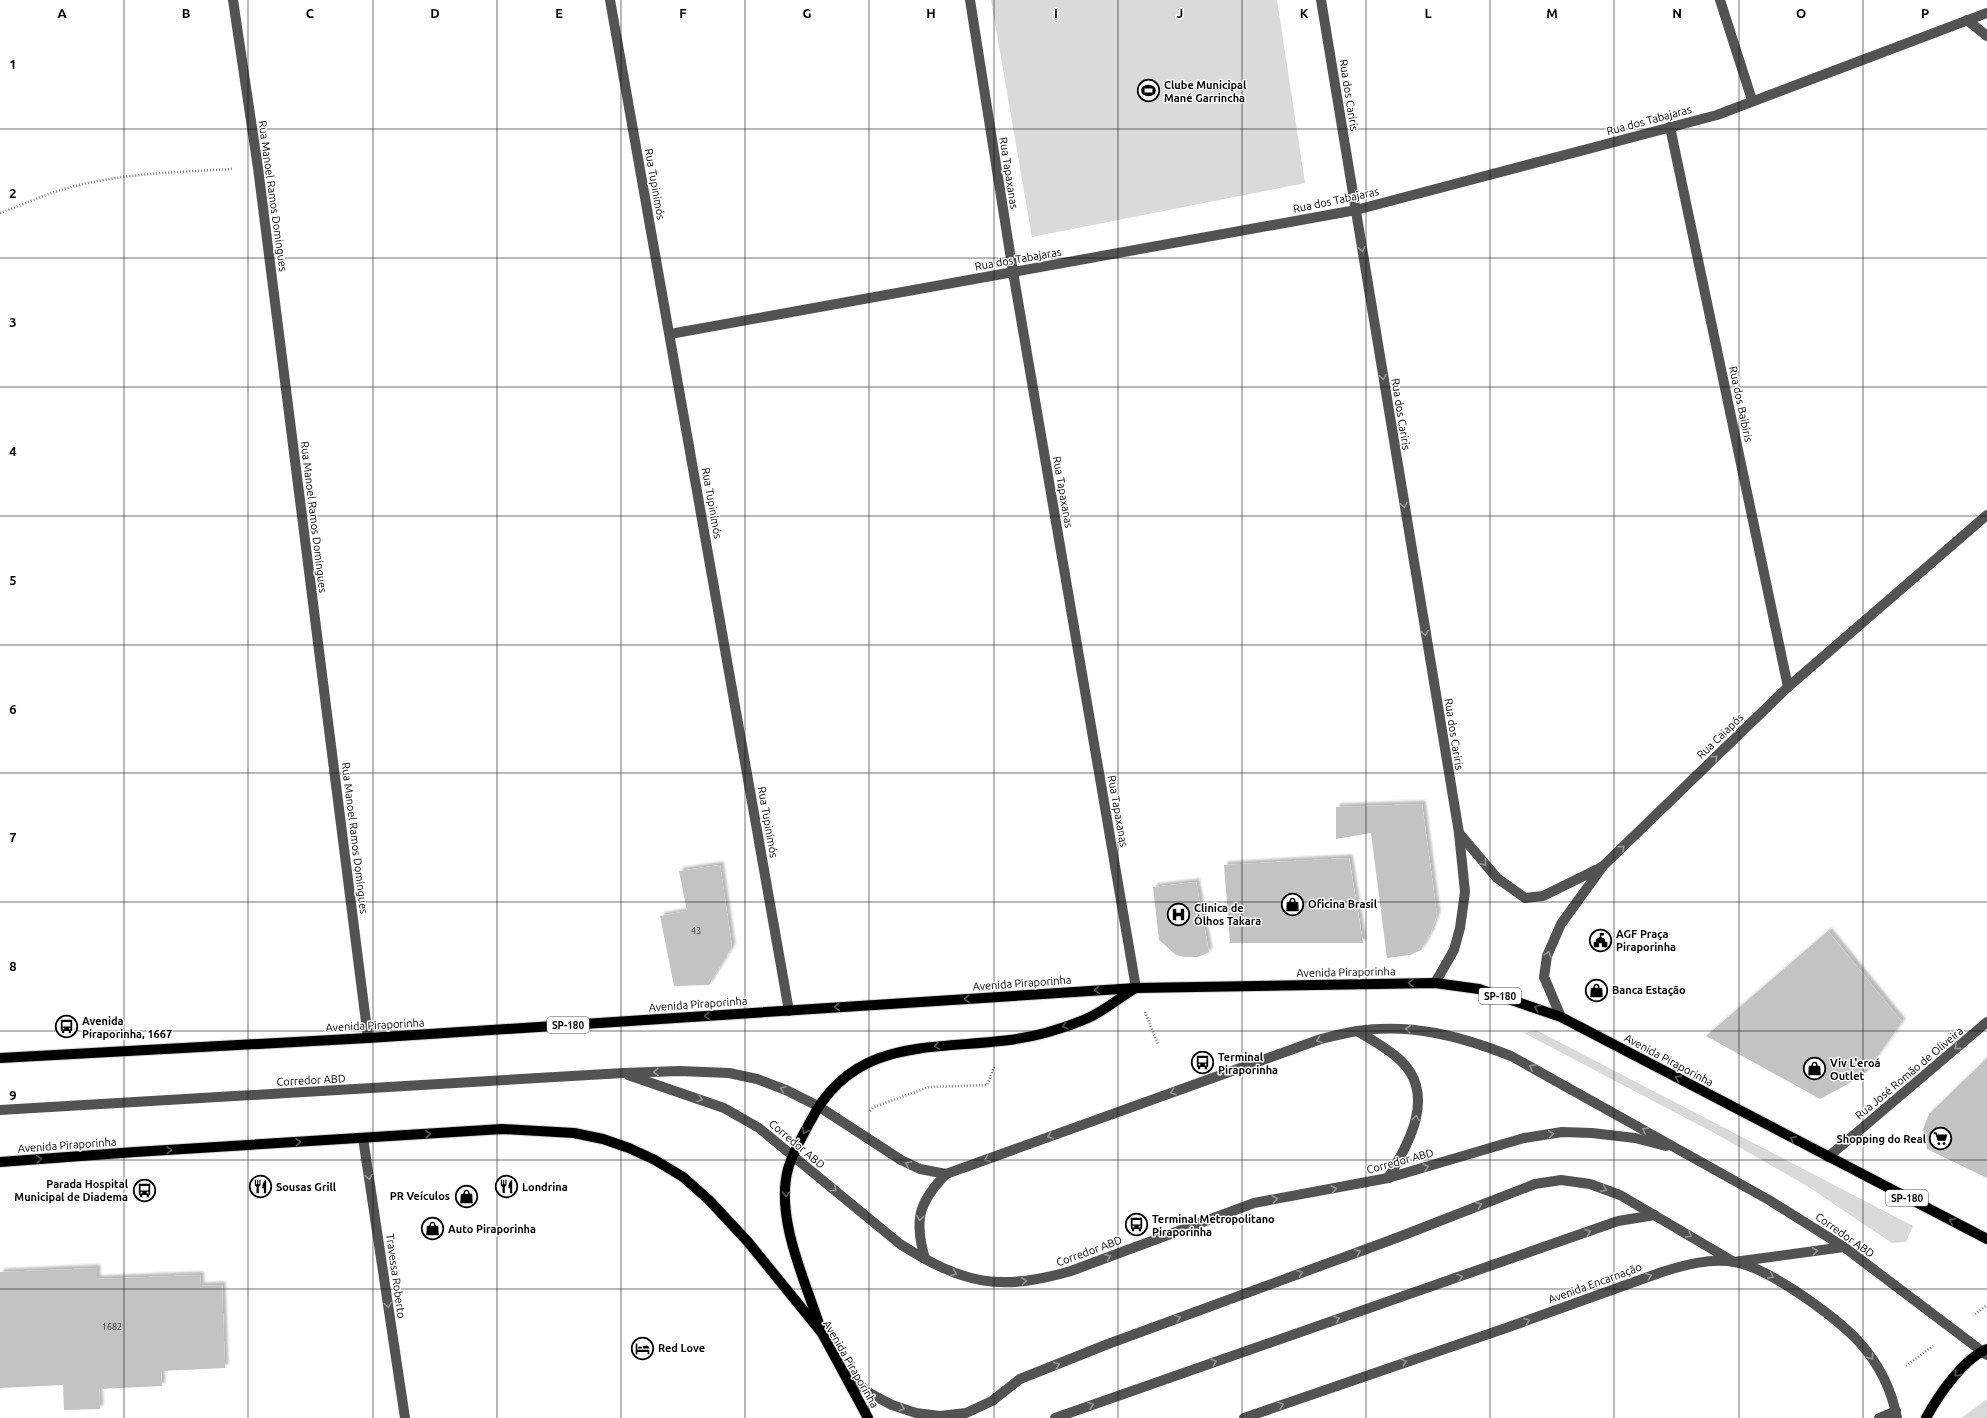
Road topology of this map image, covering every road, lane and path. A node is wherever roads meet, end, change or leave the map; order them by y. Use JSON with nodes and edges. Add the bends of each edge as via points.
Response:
{"nodes":[{"id":1,"x":233,"y":0,"type":"edge"},
{"id":2,"x":610,"y":0,"type":"edge"},
{"id":3,"x":970,"y":0,"type":"edge"},
{"id":4,"x":1321,"y":0,"type":"edge"},
{"id":5,"x":1720,"y":0,"type":"edge"},
{"id":6,"x":1987,"y":13,"type":"edge"},
{"id":7,"x":1967,"y":20,"type":"junction"},
{"id":8,"x":1987,"y":36,"type":"edge"},
{"id":9,"x":1752,"y":100,"type":"junction"},
{"id":10,"x":1670,"y":127,"type":"junction"},
{"id":11,"x":258,"y":168,"type":"junction"},
{"id":12,"x":1356,"y":210,"type":"junction"},
{"id":13,"x":0,"y":212,"type":"edge"},
{"id":14,"x":1012,"y":272,"type":"junction"},
{"id":15,"x":670,"y":334,"type":"junction"},
{"id":16,"x":1987,"y":514,"type":"edge"},
{"id":17,"x":1788,"y":687,"type":"junction"},
{"id":18,"x":1459,"y":833,"type":"junction"},
{"id":19,"x":1603,"y":866,"type":"junction"},
{"id":20,"x":1435,"y":983,"type":"junction"},
{"id":21,"x":1136,"y":988,"type":"junction"},
{"id":22,"x":789,"y":1010,"type":"junction"},
{"id":23,"x":1561,"y":1017,"type":"junction"},
{"id":24,"x":1987,"y":1022,"type":"edge"},
{"id":25,"x":1357,"y":1031,"type":"junction"},
{"id":26,"x":368,"y":1038,"type":"junction"},
{"id":27,"x":1158,"y":1044,"type":"dead end"},
{"id":28,"x":0,"y":1058,"type":"edge"},
{"id":29,"x":623,"y":1073,"type":"junction"},
{"id":30,"x":818,"y":1106,"type":"junction"},
{"id":31,"x":0,"y":1110,"type":"edge"},
{"id":32,"x":363,"y":1138,"type":"junction"},
{"id":33,"x":1679,"y":1149,"type":"junction"},
{"id":34,"x":792,"y":1156,"type":"junction"},
{"id":35,"x":1828,"y":1157,"type":"junction"},
{"id":36,"x":0,"y":1162,"type":"edge"},
{"id":37,"x":946,"y":1174,"type":"junction"},
{"id":38,"x":1388,"y":1178,"type":"junction"},
{"id":39,"x":1655,"y":1215,"type":"junction"},
{"id":40,"x":1987,"y":1239,"type":"edge"},
{"id":41,"x":1844,"y":1247,"type":"junction"},
{"id":42,"x":925,"y":1259,"type":"junction"},
{"id":43,"x":1734,"y":1262,"type":"junction"},
{"id":44,"x":822,"y":1333,"type":"junction"},
{"id":45,"x":1985,"y":1352,"type":"edge"},
{"id":46,"x":845,"y":1374,"type":"junction"},
{"id":47,"x":1897,"y":1415,"type":"edge"},
{"id":48,"x":405,"y":1418,"type":"edge"},
{"id":49,"x":868,"y":1418,"type":"edge"},
{"id":50,"x":1055,"y":1418,"type":"edge"},
{"id":51,"x":1244,"y":1418,"type":"edge"},
{"id":52,"x":1879,"y":1418,"type":"edge"},
{"id":53,"x":1926,"y":1418,"type":"edge"}],
"edges":[{"from":1,"to":11,"type":"street","name":"Rua Manoel Ramos Domingues"},
{"from":2,"to":15,"type":"street","name":"Rua Tupinimós"},
{"from":3,"to":14,"type":"street","name":"Rua Tapaxanas"},
{"from":4,"to":12,"type":"street","name":"Rua dos Cariris"},
{"from":5,"to":9,"type":"street"},
{"from":6,"to":7,"type":"street","name":"Rua dos Tabajaras"},
{"from":7,"to":8,"type":"street"},
{"from":7,"to":9,"type":"street","name":"Rua dos Tabajaras"},
{"from":9,"to":10,"type":"street","name":"Rua dos Tabajaras","via":[[1717,115]]},
{"from":10,"to":12,"type":"street","name":"Rua dos Tabajaras"},
{"from":10,"to":17,"type":"street","name":"Rua dos Baibiris"},
{"from":11,"to":13,"type":"path","via":[[153,173],[112,178],[74,186]]},
{"from":11,"to":26,"type":"street","name":"Rua Manoel Ramos Domingues"},
{"from":12,"to":14,"type":"street","name":"Rua dos Tabajaras"},
{"from":12,"to":18,"type":"street","name":"Rua dos Cariris","one_way":true},
{"from":14,"to":15,"type":"street","name":"Rua dos Tabajaras"},
{"from":14,"to":21,"type":"street","name":"Rua Tapaxanas"},
{"from":15,"to":22,"type":"street","name":"Rua Tupinimós"},
{"from":16,"to":17,"type":"street","name":"Rua Caiapós"},
{"from":19,"to":17,"type":"street","name":"Rua Caiapós","one_way":true},
{"from":18,"to":19,"type":"street","one_way":true,"via":[[1497,878],[1524,898],[1543,896]]},
{"from":18,"to":20,"type":"street","name":"Rua dos Cariris","via":[[1465,892],[1460,928],[1454,950]]},
{"from":23,"to":19,"type":"street","name":"Rua Caiapós","one_way":true,"via":[[1544,977],[1547,956],[1561,924]]},
{"from":20,"to":21,"type":"main road","name":"Avenida Piraporinha","number":"SP-180","one_way":true},
{"from":23,"to":20,"type":"main road","name":"Avenida Piraporinha","number":"SP-180","one_way":true,"via":[[1479,989]]},
{"from":21,"to":22,"type":"main road","name":"Avenida Piraporinha","number":"SP-180","one_way":true},
{"from":21,"to":27,"type":"path"},
{"from":21,"to":30,"type":"main road","one_way":true,"via":[[1089,1018],[1045,1033],[1004,1041],[942,1045],[912,1050],[872,1062],[846,1075],[830,1089]]},
{"from":22,"to":26,"type":"main road","name":"Avenida Piraporinha","number":"SP-180","one_way":true},
{"from":35,"to":23,"type":"main road","name":"Avenida Piraporinha","number":"SP-180","one_way":true},
{"from":24,"to":35,"type":"street","name":"Rua José Romão de Oliveira","one_way":true},
{"from":33,"to":25,"type":"street","name":"Corredor ABD","one_way":true,"via":[[1512,1056],[1476,1042],[1441,1033],[1400,1028]]},
{"from":25,"to":37,"type":"street","name":"Corredor ABD","one_way":true,"via":[[1321,1039]]},
{"from":38,"to":25,"type":"street","one_way":true,"via":[[1407,1147],[1416,1123],[1417,1093],[1414,1079],[1401,1061]]},
{"from":26,"to":28,"type":"main road","name":"Avenida Piraporinha","number":"SP-180"},
{"from":30,"to":29,"type":"street","name":"Corredor ABD","one_way":true,"via":[[757,1079],[729,1073]]},
{"from":29,"to":31,"type":"street","name":"Corredor ABD"},
{"from":29,"to":34,"type":"street","name":"Corredor ABD","one_way":true,"via":[[724,1108],[759,1128]]},
{"from":30,"to":34,"type":"main road","one_way":true},
{"from":37,"to":30,"type":"street","name":"Corredor ABD","one_way":true,"via":[[920,1169],[901,1160]]},
{"from":36,"to":32,"type":"main road","name":"Avenida Piraporinha","one_way":true},
{"from":32,"to":44,"type":"main road","name":"Avenida Piraporinha","one_way":true,"via":[[502,1129],[533,1130],[574,1133],[629,1148],[683,1177],[709,1200],[748,1242]]},
{"from":32,"to":48,"type":"street","name":"Travessa Roberto","one_way":true},
{"from":38,"to":33,"type":"street","name":"Corredor ABD","one_way":true,"via":[[1524,1138],[1562,1132],[1635,1138]]},
{"from":33,"to":41,"type":"street","name":"Corredor ABD","via":[[1770,1200]]},
{"from":34,"to":42,"type":"street","name":"Corredor ABD","one_way":true,"via":[[900,1244]]},
{"from":34,"to":44,"type":"main road","one_way":true,"via":[[786,1187],[788,1227]]},
{"from":40,"to":35,"type":"main road","name":"Avenida Piraporinha","number":"SP-180","one_way":true},
{"from":37,"to":42,"type":"street","one_way":true,"via":[[929,1191],[920,1212],[918,1236]]},
{"from":42,"to":38,"type":"street","name":"Corredor ABD","one_way":true,"via":[[955,1274],[985,1282],[1018,1282],[1048,1278],[1254,1203]]},
{"from":39,"to":43,"type":"street","one_way":true},
{"from":46,"to":39,"type":"street","one_way":true,"via":[[871,1394],[916,1413],[940,1416],[966,1413],[992,1401],[1020,1379],[1535,1184],[1561,1180],[1590,1184],[1620,1195]]},
{"from":50,"to":39,"type":"street","one_way":true,"via":[[1618,1221]]},
{"from":43,"to":41,"type":"street","one_way":true},
{"from":41,"to":45,"type":"street","name":"Corredor ABD"},
{"from":43,"to":47,"type":"street","name":"Avenida Encarnação","one_way":true,"via":[[1779,1280],[1851,1332],[1872,1357],[1885,1382]]},
{"from":51,"to":43,"type":"street","name":"Avenida Encarnação","one_way":true,"via":[[1662,1272],[1681,1266],[1717,1261]]},
{"from":44,"to":46,"type":"main road","name":"Avenida Piraporinha"},
{"from":45,"to":53,"type":"main road","one_way":true,"via":[[1945,1387]]},
{"from":46,"to":49,"type":"main road","name":"Avenida Piraporinha"},
{"from":47,"to":52,"type":"street"}]}
